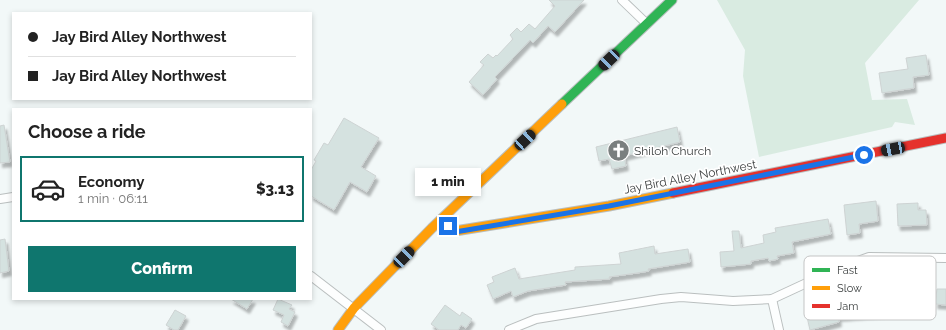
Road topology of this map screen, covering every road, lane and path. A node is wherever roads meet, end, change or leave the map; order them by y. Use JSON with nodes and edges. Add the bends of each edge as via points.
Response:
{"nodes":[{"id":1,"x":622,"y":0,"type":"edge"},
{"id":2,"x":672,"y":0,"type":"edge"},
{"id":3,"x":647,"y":24,"type":"junction"},
{"id":4,"x":946,"y":138,"type":"edge"},
{"id":5,"x":12,"y":197,"type":"edge"},
{"id":6,"x":0,"y":200,"type":"edge"},
{"id":7,"x":442,"y":220,"type":"junction"},
{"id":8,"x":936,"y":258,"type":"edge"},
{"id":9,"x":946,"y":258,"type":"edge"},
{"id":10,"x":312,"y":277,"type":"edge"},
{"id":11,"x":804,"y":284,"type":"edge"},
{"id":12,"x":772,"y":299,"type":"junction"},
{"id":13,"x":354,"y":308,"type":"junction"},
{"id":14,"x":338,"y":330,"type":"edge"},
{"id":15,"x":381,"y":330,"type":"edge"},
{"id":16,"x":509,"y":330,"type":"edge"},
{"id":17,"x":779,"y":330,"type":"edge"}],
"edges":[{"from":1,"to":3,"type":"street"},
{"from":2,"to":3,"type":"street"},
{"from":3,"to":7,"type":"street"},
{"from":4,"to":7,"type":"street","name":"Jay Bird Alley Northwest","via":[[609,206],[455,232]]},
{"from":5,"to":6,"type":"street"},
{"from":7,"to":13,"type":"street"},
{"from":8,"to":9,"type":"street"},
{"from":10,"to":13,"type":"street"},
{"from":11,"to":12,"type":"street"},
{"from":12,"to":16,"type":"street","via":[[661,299],[536,319]]},
{"from":12,"to":17,"type":"street"},
{"from":13,"to":14,"type":"street"},
{"from":13,"to":15,"type":"street"}]}
